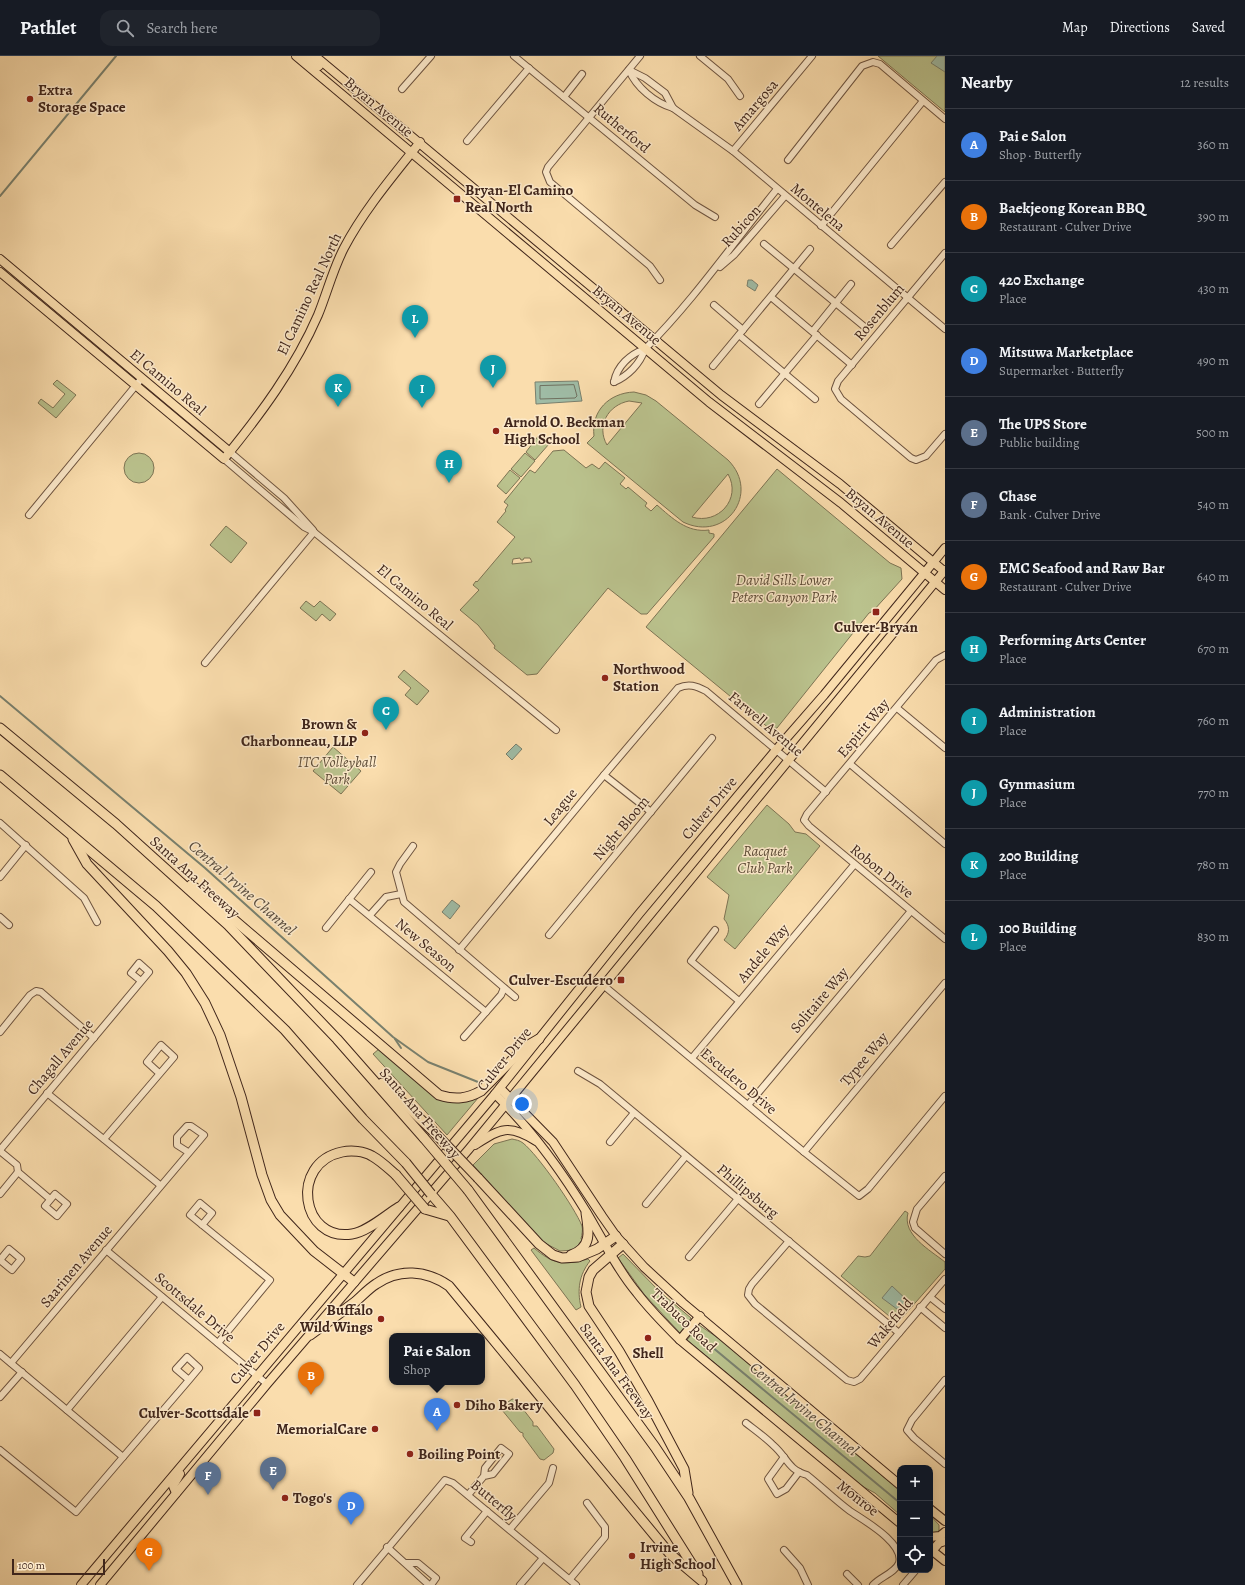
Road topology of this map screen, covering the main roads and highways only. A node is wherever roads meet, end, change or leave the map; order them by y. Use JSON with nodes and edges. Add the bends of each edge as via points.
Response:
{"nodes":[{"id":1,"x":296,"y":56,"type":"edge"},
{"id":2,"x":306,"y":56,"type":"edge"},
{"id":3,"x":315,"y":56,"type":"edge"},
{"id":4,"x":339,"y":75,"type":"junction"},
{"id":5,"x":420,"y":142,"type":"junction"},
{"id":6,"x":412,"y":153,"type":"junction"},
{"id":7,"x":0,"y":259,"type":"edge"},
{"id":8,"x":0,"y":272,"type":"edge"},
{"id":9,"x":230,"y":452,"type":"junction"},
{"id":10,"x":224,"y":459,"type":"joint"},
{"id":11,"x":945,"y":548,"type":"edge"},
{"id":12,"x":933,"y":562,"type":"junction"},
{"id":13,"x":945,"y":571,"type":"edge"},
{"id":14,"x":924,"y":573,"type":"junction"},
{"id":15,"x":935,"y":582,"type":"junction"},
{"id":16,"x":945,"y":590,"type":"edge"},
{"id":17,"x":0,"y":728,"type":"edge"},
{"id":18,"x":0,"y":775,"type":"edge"},
{"id":19,"x":70,"y":833,"type":"junction"},
{"id":20,"x":159,"y":863,"type":"junction"},
{"id":21,"x":337,"y":1039,"type":"junction"},
{"id":22,"x":539,"y":1039,"type":"junction"},
{"id":23,"x":497,"y":1091,"type":"junction"},
{"id":24,"x":508,"y":1101,"type":"junction"},
{"id":25,"x":537,"y":1142,"type":"junction"},
{"id":26,"x":469,"y":1149,"type":"junction"},
{"id":27,"x":399,"y":1207,"type":"junction"},
{"id":28,"x":586,"y":1212,"type":"junction"},
{"id":29,"x":446,"y":1214,"type":"junction"},
{"id":30,"x":616,"y":1236,"type":"junction"},
{"id":31,"x":605,"y":1244,"type":"junction"},
{"id":32,"x":623,"y":1244,"type":"junction"},
{"id":33,"x":611,"y":1254,"type":"junction"},
{"id":34,"x":562,"y":1258,"type":"junction"},
{"id":35,"x":343,"y":1272,"type":"junction"},
{"id":36,"x":354,"y":1282,"type":"junction"},
{"id":37,"x":700,"y":1316,"type":"junction"},
{"id":38,"x":310,"y":1335,"type":"junction"},
{"id":39,"x":680,"y":1340,"type":"junction"},
{"id":40,"x":191,"y":1453,"type":"junction"},
{"id":41,"x":897,"y":1482,"type":"edge"},
{"id":42,"x":176,"y":1493,"type":"junction"},
{"id":43,"x":689,"y":1498,"type":"junction"},
{"id":44,"x":933,"y":1512,"type":"edge"},
{"id":45,"x":897,"y":1521,"type":"edge"},
{"id":46,"x":945,"y":1522,"type":"edge"},
{"id":47,"x":945,"y":1534,"type":"edge"},
{"id":48,"x":933,"y":1537,"type":"edge"},
{"id":49,"x":945,"y":1541,"type":"edge"},
{"id":50,"x":933,"y":1549,"type":"edge"},
{"id":51,"x":933,"y":1553,"type":"edge"},
{"id":52,"x":945,"y":1562,"type":"edge"},
{"id":53,"x":703,"y":1583,"type":"edge"},
{"id":54,"x":81,"y":1585,"type":"edge"},
{"id":55,"x":100,"y":1585,"type":"edge"},
{"id":56,"x":737,"y":1585,"type":"edge"}],
"edges":[{"from":1,"to":6,"type":"main road","name":"Bryan Avenue"},
{"from":2,"to":4,"type":"main road","via":[[331,75]]},
{"from":3,"to":4,"type":"main road","name":"Bryan Avenue"},
{"from":4,"to":5,"type":"main road","name":"Bryan Avenue"},
{"from":5,"to":6,"type":"main road","name":"El Camino Real North"},
{"from":5,"to":12,"type":"main road","name":"Bryan Avenue","via":[[743,413],[840,484]]},
{"from":6,"to":9,"type":"main road","name":"El Camino Real North","via":[[351,235],[315,321],[280,386]]},
{"from":6,"to":14,"type":"main road","name":"Bryan Avenue","via":[[645,349],[754,438],[841,503]]},
{"from":7,"to":9,"type":"main road","name":"El Camino Real"},
{"from":8,"to":10,"type":"main road","name":"El Camino Real"},
{"from":9,"to":10,"type":"main road","name":"El Camino Real North"},
{"from":11,"to":12,"type":"main road","name":"Culver Drive"},
{"from":12,"to":13,"type":"main road","name":"Bryan Avenue"},
{"from":12,"to":14,"type":"main road","name":"Culver Drive"},
{"from":13,"to":15,"type":"main road","name":"Culver Drive"},
{"from":14,"to":15,"type":"main road","name":"Bryan Avenue"},
{"from":14,"to":22,"type":"main road","name":"Culver Drive","via":[[639,914]]},
{"from":15,"to":16,"type":"main road","name":"Bryan Avenue"},
{"from":15,"to":24,"type":"main road","name":"Culver Drive"},
{"from":17,"to":20,"type":"highway","name":"Santa Ana Freeway"},
{"from":18,"to":19,"type":"highway"},
{"from":19,"to":29,"type":"highway","bridge":true,"via":[[156,906],[285,1030],[363,1119],[406,1163]]},
{"from":19,"to":35,"type":"highway","via":[[87,864],[168,951],[196,988],[220,1035],[241,1097],[262,1175],[272,1200],[280,1215],[314,1251]]},
{"from":20,"to":21,"type":"highway","name":"Santa Ana Freeway","via":[[228,925]]},
{"from":20,"to":22,"type":"highway","via":[[206,896],[439,1095],[453,1099],[473,1096],[527,1046]]},
{"from":21,"to":34,"type":"highway","bridge":true,"via":[[432,1130],[539,1244],[553,1255]]},
{"from":21,"to":43,"type":"highway","name":"Santa Ana Freeway","bridge":true,"via":[[468,1190],[655,1447]]},
{"from":22,"to":23,"type":"main road","name":"Culver Drive"},
{"from":23,"to":24,"type":"main road","name":"Trabuco Road"},
{"from":23,"to":27,"type":"main road","name":"Culver Drive"},
{"from":24,"to":25,"type":"main road","name":"Trabuco Road"},
{"from":24,"to":26,"type":"main road","name":"Culver Drive"},
{"from":24,"to":30,"type":"main road","name":"Trabuco Road","via":[[557,1147]]},
{"from":25,"to":26,"type":"main road","via":[[521,1132],[505,1129],[495,1132]]},
{"from":25,"to":28,"type":"main road","name":"Trabuco Road","via":[[557,1167]]},
{"from":26,"to":36,"type":"main road","name":"Culver Drive"},
{"from":27,"to":29,"type":"highway","bridge":true,"via":[[359,1232],[342,1235],[330,1232],[321,1225],[309,1207],[306,1194],[309,1180],[313,1171],[340,1152],[351,1151],[371,1155],[396,1175],[425,1208]]},
{"from":27,"to":35,"type":"main road","name":"Culver Drive"},
{"from":28,"to":31,"type":"main road","name":"Trabuco Road"},
{"from":28,"to":34,"type":"highway","via":[[589,1233],[585,1246],[580,1252]]},
{"from":29,"to":53,"type":"highway","via":[[579,1391],[625,1458]]},
{"from":30,"to":31,"type":"highway"},
{"from":30,"to":32,"type":"main road","name":"Trabuco Road"},
{"from":31,"to":33,"type":"main road","name":"Trabuco Road"},
{"from":31,"to":34,"type":"highway","via":[[578,1258]]},
{"from":32,"to":33,"type":"highway"},
{"from":32,"to":37,"type":"main road","name":"Trabuco Road","via":[[663,1286]]},
{"from":33,"to":39,"type":"main road","name":"Trabuco Road","via":[[636,1292]]},
{"from":33,"to":43,"type":"highway","via":[[589,1277],[586,1292],[589,1306],[626,1363],[684,1469]]},
{"from":35,"to":36,"type":"highway"},
{"from":35,"to":40,"type":"main road","name":"Culver Drive"},
{"from":36,"to":38,"type":"main road","name":"Culver Drive"},
{"from":37,"to":39,"type":"main road"},
{"from":37,"to":41,"type":"main road","name":"Trabuco Road"},
{"from":38,"to":42,"type":"main road","name":"Culver Drive"},
{"from":38,"to":53,"type":"highway","via":[[387,1277],[408,1273],[429,1275],[439,1279],[448,1286],[670,1554]]},
{"from":39,"to":45,"type":"main road","name":"Trabuco Road"},
{"from":40,"to":42,"type":"main road","via":[[190,1461],[174,1483]]},
{"from":40,"to":54,"type":"main road","name":"Culver Drive"},
{"from":42,"to":55,"type":"main road","name":"Culver Drive"},
{"from":43,"to":56,"type":"highway","name":"Santa Ana Freeway"},
{"from":44,"to":46,"type":"main road"},
{"from":47,"to":48,"type":"main road"},
{"from":49,"to":50,"type":"main road"},
{"from":51,"to":52,"type":"main road"}]}
